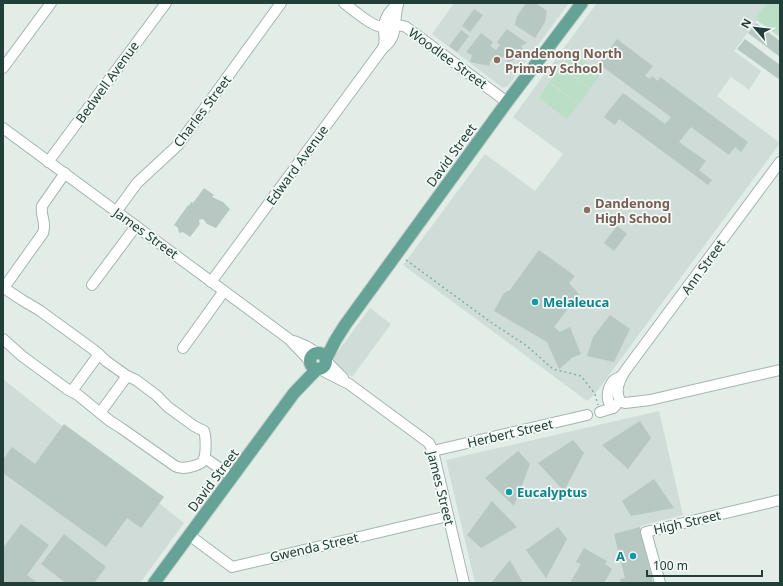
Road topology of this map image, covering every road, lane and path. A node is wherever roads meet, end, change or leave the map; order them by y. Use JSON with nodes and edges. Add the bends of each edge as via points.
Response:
{"nodes":[{"id":1,"x":51,"y":3,"type":"edge"},
{"id":2,"x":166,"y":3,"type":"edge"},
{"id":3,"x":281,"y":3,"type":"edge"},
{"id":4,"x":344,"y":3,"type":"edge"},
{"id":5,"x":582,"y":3,"type":"edge"},
{"id":6,"x":399,"y":4,"type":"edge"},
{"id":7,"x":384,"y":26,"type":"junction"},
{"id":8,"x":395,"y":26,"type":"junction"},
{"id":9,"x":383,"y":48,"type":"junction"},
{"id":10,"x":3,"y":68,"type":"edge"},
{"id":11,"x":507,"y":102,"type":"junction"},
{"id":12,"x":5,"y":133,"type":"edge"},
{"id":13,"x":48,"y":162,"type":"junction"},
{"id":14,"x":779,"y":167,"type":"edge"},
{"id":15,"x":65,"y":174,"type":"junction"},
{"id":16,"x":116,"y":212,"type":"junction"},
{"id":17,"x":136,"y":226,"type":"junction"},
{"id":18,"x":406,"y":260,"type":"dead end"},
{"id":19,"x":211,"y":282,"type":"junction"},
{"id":20,"x":92,"y":285,"type":"dead end"},
{"id":21,"x":4,"y":288,"type":"edge"},
{"id":22,"x":224,"y":291,"type":"junction"},
{"id":23,"x":3,"y":339,"type":"edge"},
{"id":24,"x":183,"y":348,"type":"dead end"},
{"id":25,"x":99,"y":354,"type":"junction"},
{"id":26,"x":318,"y":361,"type":"junction"},
{"id":27,"x":780,"y":370,"type":"edge"},
{"id":28,"x":127,"y":376,"type":"junction"},
{"id":29,"x":72,"y":391,"type":"junction"},
{"id":30,"x":595,"y":394,"type":"dead end"},
{"id":31,"x":617,"y":405,"type":"junction"},
{"id":32,"x":600,"y":412,"type":"dead end"},
{"id":33,"x":100,"y":413,"type":"junction"},
{"id":34,"x":587,"y":415,"type":"dead end"},
{"id":35,"x":433,"y":451,"type":"junction"},
{"id":36,"x":203,"y":460,"type":"junction"},
{"id":37,"x":230,"y":480,"type":"junction"},
{"id":38,"x":780,"y":500,"type":"edge"},
{"id":39,"x":448,"y":516,"type":"junction"},
{"id":40,"x":189,"y":535,"type":"junction"},
{"id":41,"x":154,"y":583,"type":"edge"},
{"id":42,"x":464,"y":583,"type":"edge"},
{"id":43,"x":660,"y":583,"type":"edge"}],
"edges":[{"from":1,"to":10,"type":"street"},
{"from":2,"to":13,"type":"street","name":"Bedwell Avenue"},
{"from":3,"to":16,"type":"street","name":"Charles Street","via":[[178,145],[137,183]]},
{"from":4,"to":7,"type":"street","name":"Woodlee Street","via":[[373,25]]},
{"from":5,"to":11,"type":"main road","name":"David Street"},
{"from":6,"to":7,"type":"street","name":"Edward Avenue","via":[[390,12]]},
{"from":6,"to":8,"type":"street","name":"Edward Avenue"},
{"from":7,"to":8,"type":"street","name":"Woodlee Street"},
{"from":7,"to":9,"type":"street","name":"Edward Avenue"},
{"from":8,"to":9,"type":"street","name":"Edward Avenue","via":[[391,41]]},
{"from":8,"to":11,"type":"street","name":"Woodlee Street","via":[[406,27]]},
{"from":9,"to":19,"type":"street","name":"Edward Avenue"},
{"from":11,"to":26,"type":"main road","name":"David Street"},
{"from":12,"to":13,"type":"street","name":"James Street"},
{"from":13,"to":15,"type":"street","name":"James Street"},
{"from":14,"to":31,"type":"street","name":"Ann Street","via":[[625,372],[614,381],[607,396],[610,405]]},
{"from":15,"to":16,"type":"street","name":"James Street"},
{"from":15,"to":21,"type":"street","via":[[42,206],[45,223],[43,233]]},
{"from":16,"to":17,"type":"street","name":"James Street"},
{"from":17,"to":19,"type":"street","name":"James Street"},
{"from":17,"to":20,"type":"street"},
{"from":18,"to":30,"type":"path","via":[[527,346],[552,369],[581,376]]},
{"from":19,"to":22,"type":"street","name":"James Street"},
{"from":21,"to":25,"type":"street"},
{"from":22,"to":24,"type":"street"},
{"from":22,"to":26,"type":"street","name":"James Street"},
{"from":23,"to":29,"type":"street","via":[[22,356]]},
{"from":25,"to":28,"type":"street"},
{"from":25,"to":29,"type":"street"},
{"from":26,"to":35,"type":"street","name":"James Street","via":[[429,443]]},
{"from":26,"to":37,"type":"main road","name":"David Street"},
{"from":27,"to":31,"type":"street","via":[[650,400]]},
{"from":28,"to":33,"type":"street"},
{"from":28,"to":36,"type":"street","via":[[204,431]]},
{"from":29,"to":33,"type":"street"},
{"from":31,"to":32,"type":"street"},
{"from":33,"to":36,"type":"street","via":[[177,468],[188,468]]},
{"from":34,"to":35,"type":"street","name":"Herbert Street"},
{"from":35,"to":39,"type":"street","name":"James Street"},
{"from":36,"to":37,"type":"street"},
{"from":37,"to":40,"type":"main road","name":"David Street"},
{"from":38,"to":43,"type":"street","name":"High Street","via":[[646,532]]},
{"from":39,"to":40,"type":"street","name":"Gwenda Street","via":[[232,567]]},
{"from":39,"to":42,"type":"street","name":"James Street"},
{"from":40,"to":41,"type":"main road","name":"David Street"}]}
